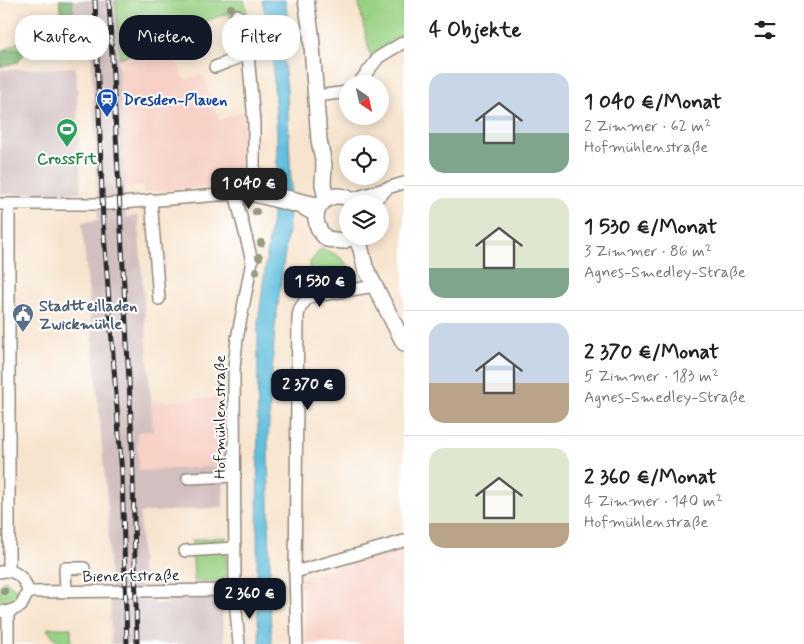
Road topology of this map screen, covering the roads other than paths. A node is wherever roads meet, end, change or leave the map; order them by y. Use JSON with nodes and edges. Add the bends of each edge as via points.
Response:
{"nodes":[{"id":1,"x":306,"y":0,"type":"edge"},
{"id":2,"x":404,"y":42,"type":"edge"},
{"id":3,"x":233,"y":60,"type":"edge"},
{"id":4,"x":249,"y":60,"type":"edge"},
{"id":5,"x":215,"y":67,"type":"dead end"},
{"id":6,"x":365,"y":75,"type":"edge"},
{"id":7,"x":339,"y":93,"type":"edge"},
{"id":8,"x":316,"y":96,"type":"junction"},
{"id":9,"x":404,"y":183,"type":"edge"},
{"id":10,"x":385,"y":190,"type":"junction"},
{"id":11,"x":239,"y":193,"type":"junction"},
{"id":12,"x":380,"y":195,"type":"edge"},
{"id":13,"x":151,"y":200,"type":"junction"},
{"id":14,"x":328,"y":204,"type":"edge"},
{"id":15,"x":4,"y":205,"type":"edge"},
{"id":16,"x":339,"y":238,"type":"edge"},
{"id":17,"x":354,"y":245,"type":"edge"},
{"id":18,"x":370,"y":288,"type":"junction"},
{"id":19,"x":159,"y":299,"type":"dead end"},
{"id":20,"x":4,"y":342,"type":"edge"},
{"id":21,"x":404,"y":343,"type":"edge"},
{"id":22,"x":235,"y":476,"type":"junction"},
{"id":23,"x":188,"y":478,"type":"dead end"},
{"id":24,"x":404,"y":541,"type":"edge"},
{"id":25,"x":235,"y":548,"type":"junction"},
{"id":26,"x":185,"y":551,"type":"dead end"},
{"id":27,"x":84,"y":568,"type":"dead end"},
{"id":28,"x":4,"y":571,"type":"edge"},
{"id":29,"x":295,"y":572,"type":"junction"},
{"id":30,"x":235,"y":590,"type":"junction"},
{"id":31,"x":28,"y":592,"type":"junction"},
{"id":32,"x":66,"y":592,"type":"junction"},
{"id":33,"x":4,"y":611,"type":"edge"},
{"id":34,"x":8,"y":644,"type":"edge"},
{"id":35,"x":239,"y":644,"type":"edge"},
{"id":36,"x":297,"y":644,"type":"edge"}],
"edges":[{"from":1,"to":8,"type":"main road"},
{"from":2,"to":6,"type":"street","via":[[379,57]]},
{"from":3,"to":5,"type":"street"},
{"from":4,"to":11,"type":"street","via":[[254,173]]},
{"from":7,"to":8,"type":"street"},
{"from":8,"to":14,"type":"main road","via":[[324,165],[323,184]]},
{"from":9,"to":10,"type":"street"},
{"from":10,"to":12,"type":"street"},
{"from":10,"to":14,"type":"street"},
{"from":11,"to":13,"type":"street"},
{"from":11,"to":14,"type":"street","via":[[253,188],[264,195]]},
{"from":11,"to":22,"type":"street","name":"Hofmühlenstraße","via":[[252,261],[234,368]]},
{"from":13,"to":15,"type":"street","via":[[109,204]]},
{"from":13,"to":19,"type":"street"},
{"from":14,"to":16,"type":"main road","via":[[316,226],[327,239]]},
{"from":15,"to":20,"type":"street"},
{"from":17,"to":18,"type":"main road","via":[[365,267]]},
{"from":18,"to":21,"type":"main road"},
{"from":18,"to":29,"type":"street","via":[[316,295],[304,301],[298,316]]},
{"from":20,"to":28,"type":"street"},
{"from":22,"to":23,"type":"street"},
{"from":22,"to":25,"type":"street","name":"Hofmühlenstraße"},
{"from":24,"to":29,"type":"street"},
{"from":25,"to":26,"type":"street"},
{"from":25,"to":30,"type":"street","name":"Hofmühlenstraße"},
{"from":27,"to":32,"type":"street","via":[[65,568]]},
{"from":28,"to":31,"type":"street","via":[[22,578]]},
{"from":29,"to":36,"type":"street"},
{"from":30,"to":32,"type":"street","name":"Bienertstraße"},
{"from":30,"to":35,"type":"street","name":"Hofmühlenstraße"},
{"from":31,"to":32,"type":"street","name":"Bienertstraße"},
{"from":31,"to":33,"type":"street","via":[[21,606]]},
{"from":33,"to":34,"type":"street"}]}
